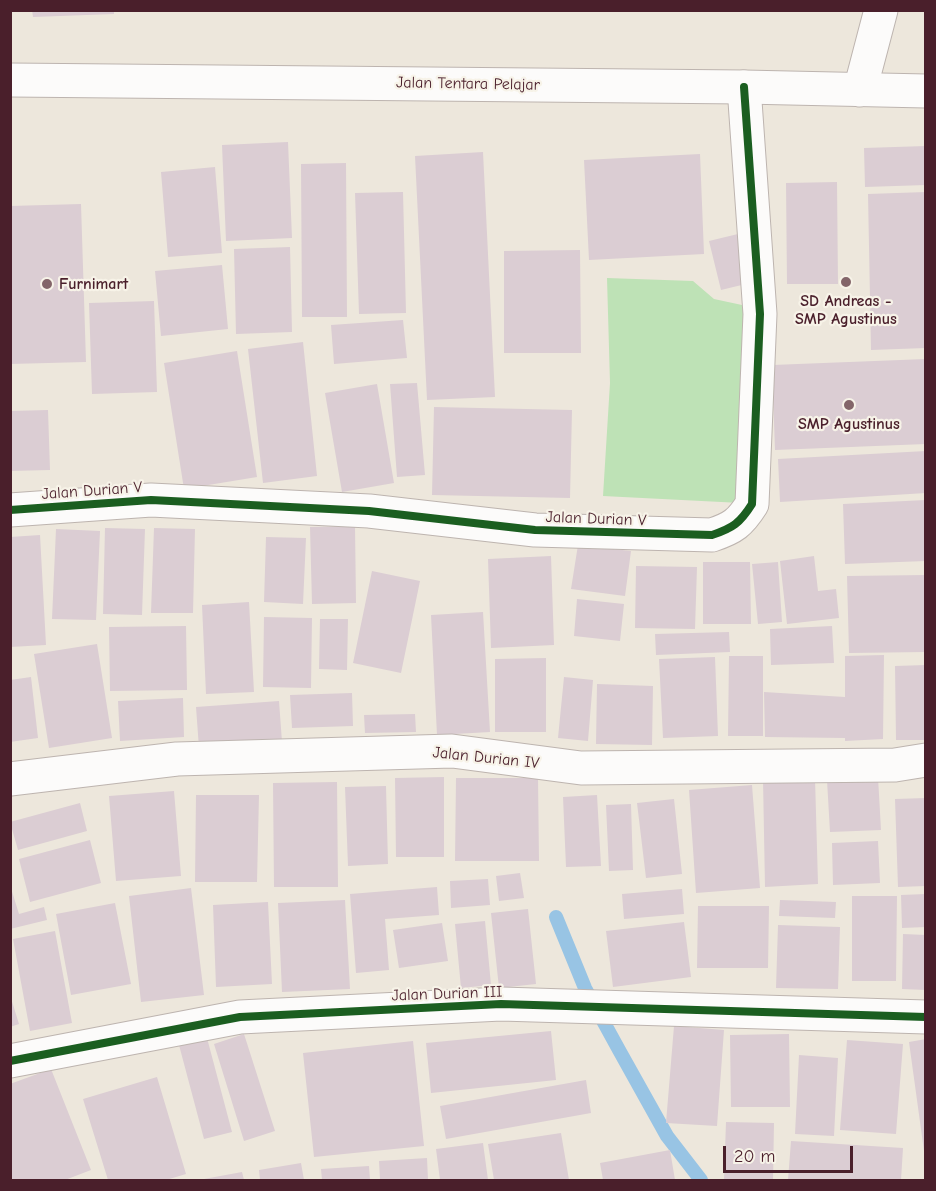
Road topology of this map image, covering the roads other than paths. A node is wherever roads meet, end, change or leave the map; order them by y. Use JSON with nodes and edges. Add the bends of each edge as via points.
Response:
{"nodes":[{"id":1,"x":880,"y":10,"type":"edge"},
{"id":2,"x":10,"y":80,"type":"edge"},
{"id":3,"x":744,"y":87,"type":"junction"},
{"id":4,"x":860,"y":90,"type":"junction"},
{"id":5,"x":926,"y":92,"type":"edge"},
{"id":6,"x":10,"y":510,"type":"edge"},
{"id":7,"x":926,"y":760,"type":"edge"},
{"id":8,"x":10,"y":779,"type":"edge"},
{"id":9,"x":926,"y":1017,"type":"edge"},
{"id":10,"x":10,"y":1061,"type":"edge"}],
"edges":[{"from":1,"to":4,"type":"street"},
{"from":2,"to":3,"type":"street","name":"Jalan Tentara Pelajar"},
{"from":3,"to":4,"type":"street","name":"Jalan Tentara Pelajar"},
{"from":3,"to":6,"type":"street","name":"Jalan Durian V","via":[[760,314],[752,504],[742,520],[730,529],[712,535],[535,530],[369,511],[151,500]]},
{"from":4,"to":5,"type":"street","name":"Jalan Tentara Pelajar"},
{"from":7,"to":8,"type":"street","name":"Jalan Durian IV","via":[[895,765],[581,768],[452,751],[177,759]]},
{"from":9,"to":10,"type":"street","name":"Jalan Durian III","via":[[501,1004],[240,1017]]}]}
